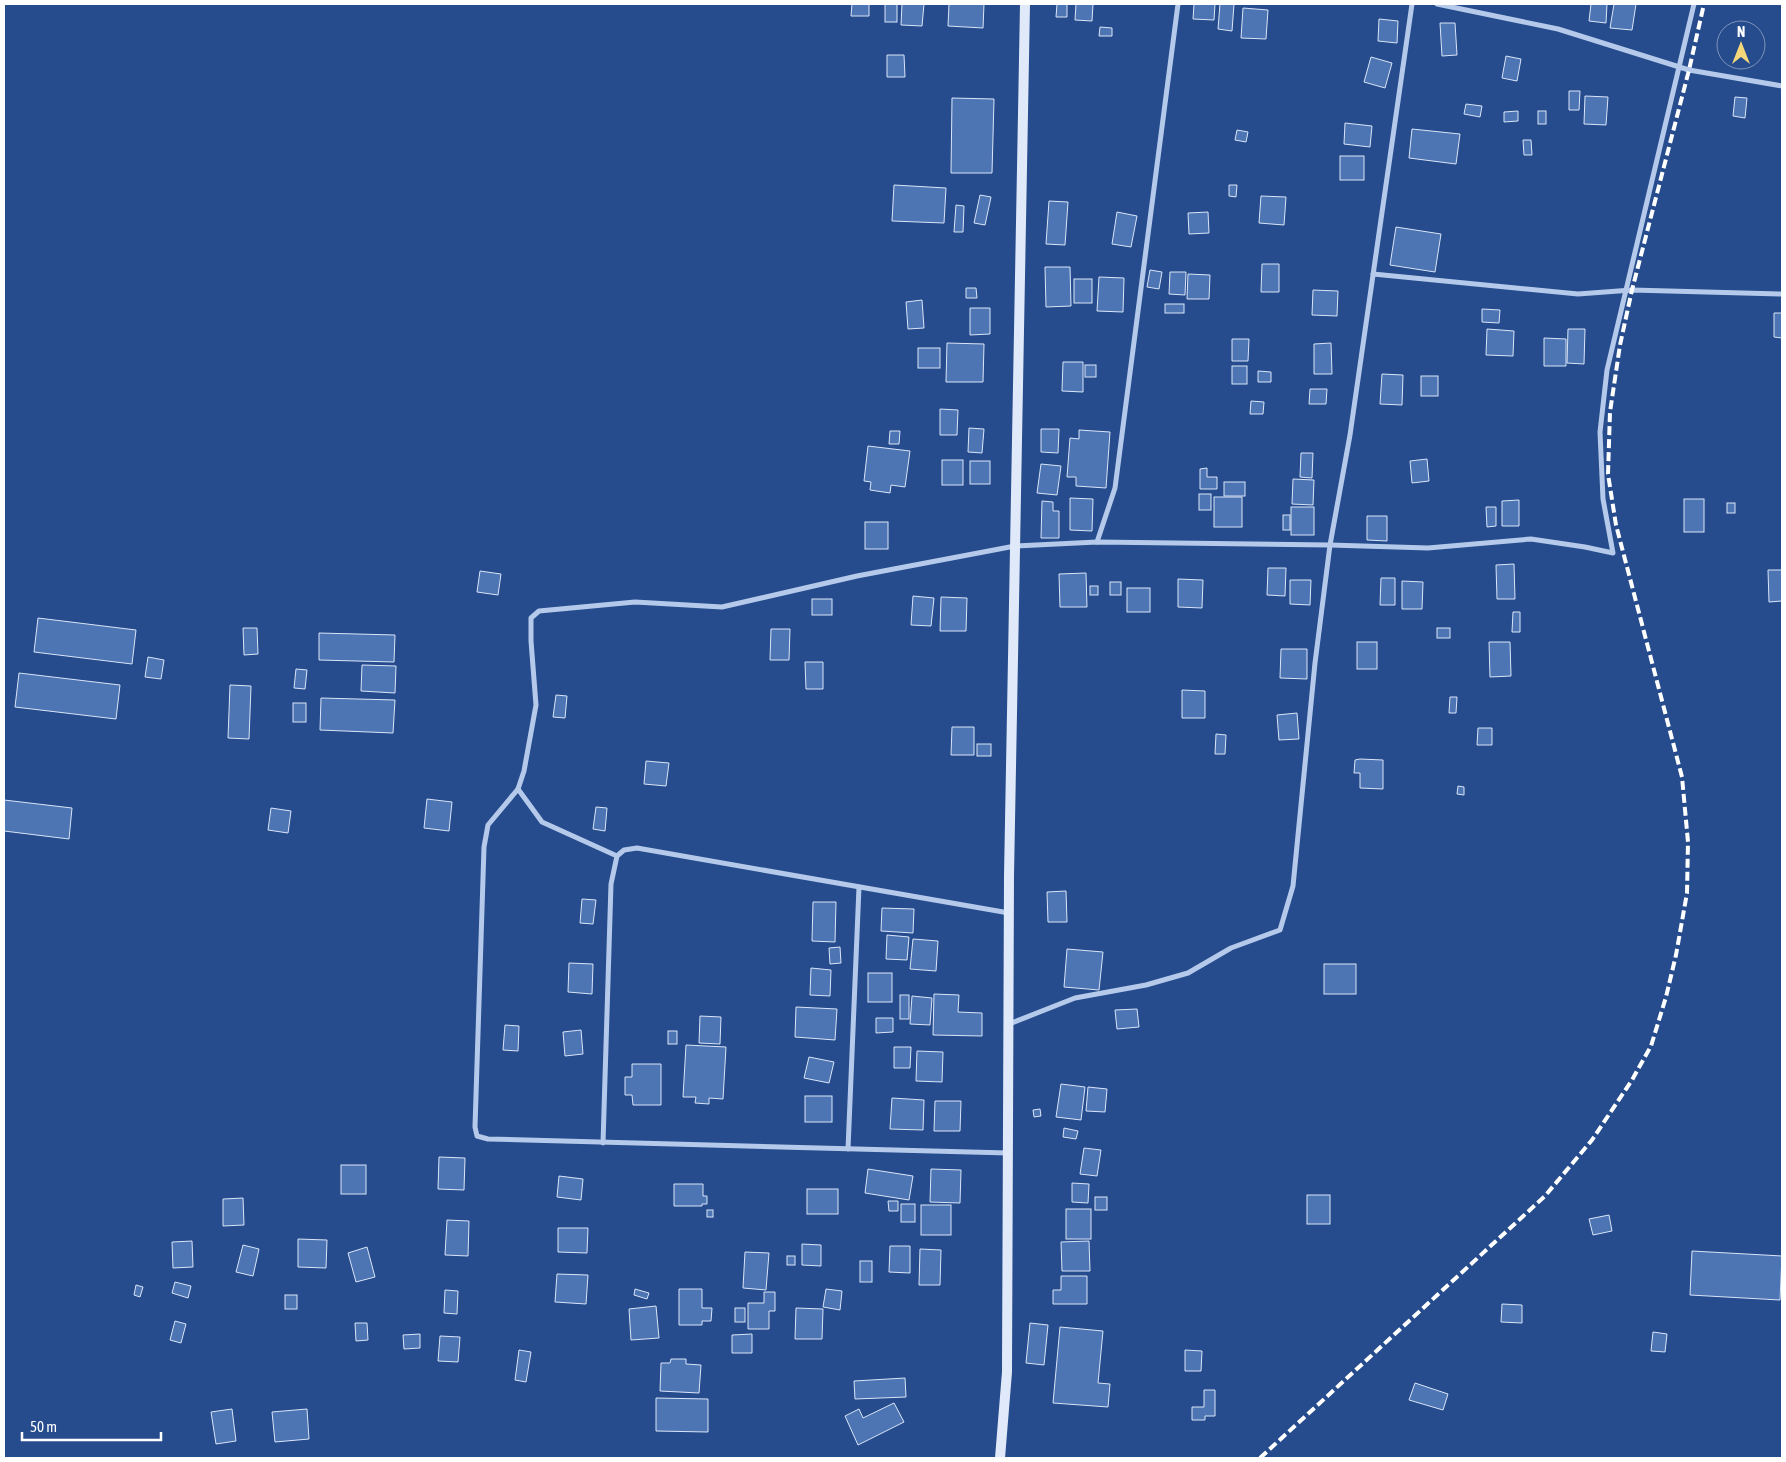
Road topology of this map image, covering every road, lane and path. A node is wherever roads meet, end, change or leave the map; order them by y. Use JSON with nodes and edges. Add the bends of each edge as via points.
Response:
{"nodes":[{"id":1,"x":1025,"y":4,"type":"edge"},
{"id":2,"x":1178,"y":4,"type":"edge"},
{"id":3,"x":1412,"y":4,"type":"edge"},
{"id":4,"x":1437,"y":4,"type":"edge"},
{"id":5,"x":1694,"y":4,"type":"edge"},
{"id":6,"x":1679,"y":67,"type":"junction"},
{"id":7,"x":1782,"y":86,"type":"edge"},
{"id":8,"x":1373,"y":274,"type":"junction"},
{"id":9,"x":1626,"y":290,"type":"junction"},
{"id":10,"x":1782,"y":294,"type":"edge"},
{"id":11,"x":1097,"y":542,"type":"junction"},
{"id":12,"x":1330,"y":545,"type":"junction"},
{"id":13,"x":1015,"y":546,"type":"junction"},
{"id":14,"x":518,"y":789,"type":"junction"},
{"id":15,"x":617,"y":856,"type":"junction"},
{"id":16,"x":859,"y":887,"type":"junction"},
{"id":17,"x":1009,"y":913,"type":"junction"},
{"id":18,"x":1008,"y":1024,"type":"junction"},
{"id":19,"x":602,"y":1142,"type":"junction"},
{"id":20,"x":848,"y":1149,"type":"junction"},
{"id":21,"x":1008,"y":1153,"type":"junction"},
{"id":22,"x":1000,"y":1458,"type":"edge"}],
"edges":[{"from":1,"to":13,"type":"main road"},
{"from":2,"to":11,"type":"street","via":[[1115,488]]},
{"from":3,"to":8,"type":"street"},
{"from":4,"to":6,"type":"street","via":[[1558,29]]},
{"from":5,"to":6,"type":"street"},
{"from":6,"to":7,"type":"street"},
{"from":6,"to":9,"type":"street"},
{"from":8,"to":9,"type":"street","via":[[1578,294]]},
{"from":8,"to":12,"type":"street","via":[[1350,435]]},
{"from":9,"to":10,"type":"street"},
{"from":9,"to":12,"type":"street","via":[[1607,370],[1600,432],[1603,499],[1613,553],[1531,539],[1428,548]]},
{"from":11,"to":12,"type":"street"},
{"from":11,"to":13,"type":"street"},
{"from":12,"to":18,"type":"street","via":[[1293,886],[1280,930],[1231,948],[1188,973],[1146,985],[1075,998]]},
{"from":13,"to":14,"type":"street","via":[[722,606],[635,602],[540,611],[531,618],[536,706]]},
{"from":13,"to":17,"type":"main road"},
{"from":14,"to":15,"type":"street","via":[[542,822]]},
{"from":14,"to":19,"type":"street","via":[[488,825],[484,847],[477,1136],[488,1140]]},
{"from":15,"to":16,"type":"street","via":[[624,850],[637,848]]},
{"from":15,"to":19,"type":"street","via":[[611,884]]},
{"from":16,"to":17,"type":"street"},
{"from":16,"to":20,"type":"street"},
{"from":17,"to":18,"type":"main road"},
{"from":18,"to":21,"type":"main road"},
{"from":19,"to":20,"type":"street"},
{"from":20,"to":21,"type":"street"},
{"from":21,"to":22,"type":"main road","via":[[1007,1372]]}]}
